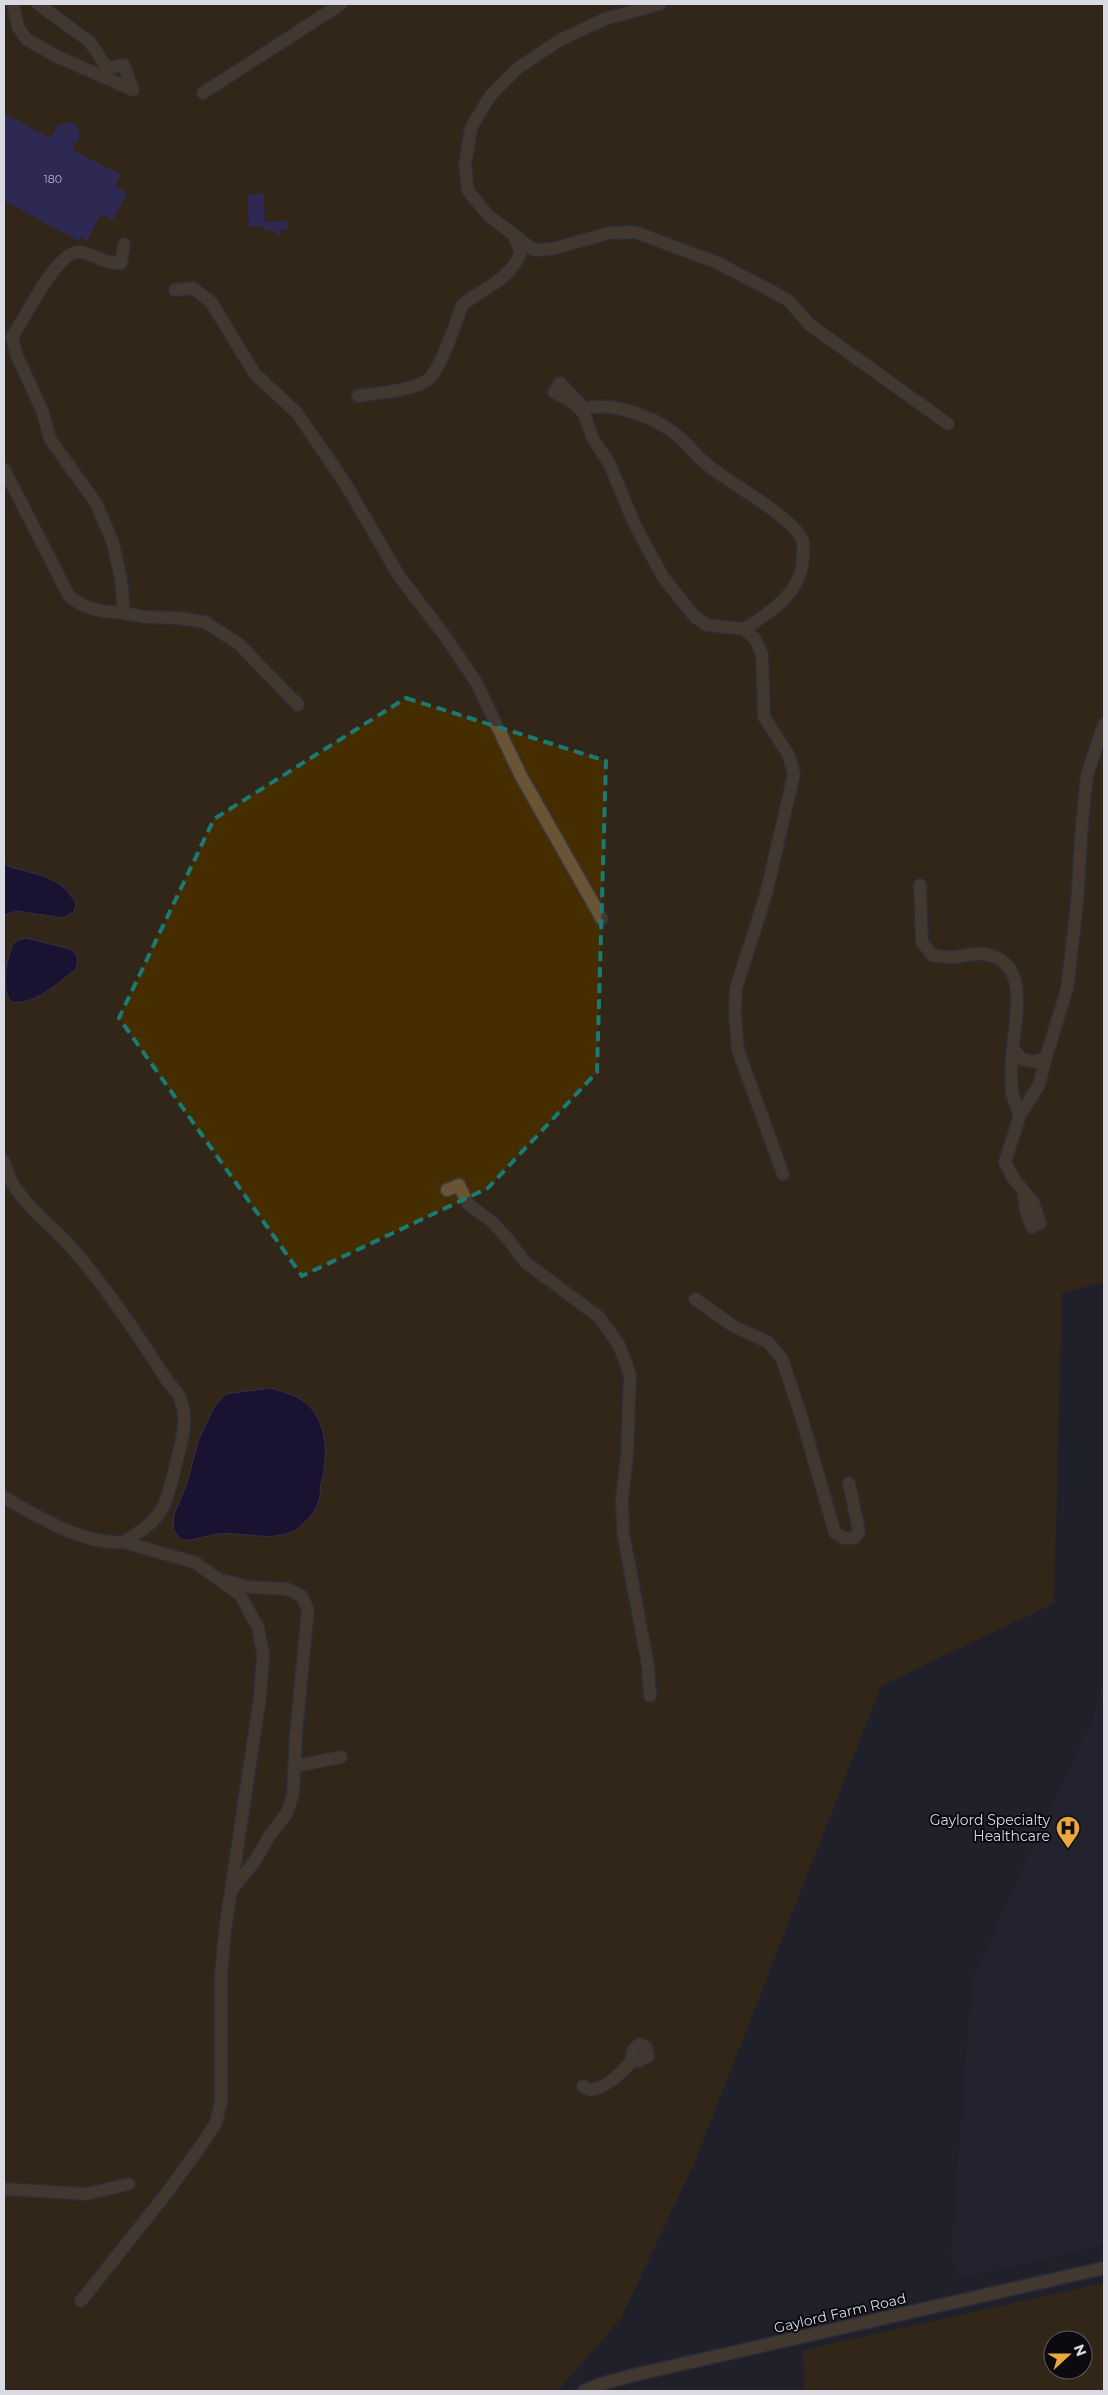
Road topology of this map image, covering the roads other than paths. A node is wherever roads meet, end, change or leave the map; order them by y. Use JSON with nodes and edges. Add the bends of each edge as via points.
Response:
{"nodes":[{"id":1,"x":13,"y":4,"type":"edge"},
{"id":2,"x":38,"y":4,"type":"edge"},
{"id":3,"x":341,"y":4,"type":"edge"},
{"id":4,"x":660,"y":4,"type":"edge"},
{"id":5,"x":203,"y":93,"type":"dead end"},
{"id":6,"x":514,"y":236,"type":"junction"},
{"id":7,"x":124,"y":244,"type":"dead end"},
{"id":8,"x":534,"y":250,"type":"junction"},
{"id":9,"x":517,"y":263,"type":"junction"},
{"id":10,"x":175,"y":290,"type":"dead end"},
{"id":11,"x":4,"y":340,"type":"edge"},
{"id":12,"x":4,"y":347,"type":"edge"},
{"id":13,"x":358,"y":396,"type":"dead end"},
{"id":14,"x":948,"y":424,"type":"dead end"},
{"id":15,"x":4,"y":469,"type":"edge"},
{"id":16,"x":124,"y":613,"type":"junction"},
{"id":17,"x":744,"y":629,"type":"junction"},
{"id":18,"x":298,"y":705,"type":"dead end"},
{"id":19,"x":1104,"y":724,"type":"edge"},
{"id":20,"x":920,"y":885,"type":"dead end"},
{"id":21,"x":602,"y":919,"type":"dead end"},
{"id":22,"x":1013,"y":1049,"type":"junction"},
{"id":23,"x":1046,"y":1057,"type":"junction"},
{"id":24,"x":1020,"y":1115,"type":"junction"},
{"id":25,"x":4,"y":1161,"type":"edge"},
{"id":26,"x":783,"y":1174,"type":"dead end"},
{"id":27,"x":447,"y":1190,"type":"dead end"},
{"id":28,"x":1023,"y":1190,"type":"dead end"},
{"id":29,"x":695,"y":1299,"type":"dead end"},
{"id":30,"x":849,"y":1484,"type":"dead end"},
{"id":31,"x":4,"y":1497,"type":"edge"},
{"id":32,"x":124,"y":1542,"type":"junction"},
{"id":33,"x":221,"y":1580,"type":"junction"},
{"id":34,"x":650,"y":1696,"type":"dead end"},
{"id":35,"x":341,"y":1757,"type":"dead end"},
{"id":36,"x":296,"y":1766,"type":"junction"},
{"id":37,"x":230,"y":1892,"type":"junction"},
{"id":38,"x":632,"y":2061,"type":"dead end"},
{"id":39,"x":583,"y":2086,"type":"dead end"},
{"id":40,"x":129,"y":2184,"type":"dead end"},
{"id":41,"x":4,"y":2189,"type":"edge"},
{"id":42,"x":1104,"y":2268,"type":"edge"},
{"id":43,"x":81,"y":2301,"type":"dead end"},
{"id":44,"x":584,"y":2391,"type":"edge"}],
"edges":[{"from":1,"to":2,"type":"street","via":[[18,27],[26,40],[133,90],[124,65],[107,68],[90,42]]},
{"from":3,"to":5,"type":"street"},
{"from":4,"to":6,"type":"street","via":[[605,19],[560,40],[518,68],[490,96],[471,128],[465,166],[468,191],[488,216]]},
{"from":6,"to":8,"type":"street"},
{"from":6,"to":9,"type":"street","via":[[522,252]]},
{"from":7,"to":16,"type":"street","via":[[121,262],[112,264],[79,252],[68,255],[55,267],[12,337],[17,356],[42,410],[50,439],[96,503],[114,543]]},
{"from":8,"to":9,"type":"street"},
{"from":8,"to":14,"type":"street","via":[[552,249],[609,233],[635,232],[718,263],[788,300],[810,325]]},
{"from":9,"to":13,"type":"street","via":[[492,287],[462,305],[455,329],[437,368],[427,381]]},
{"from":10,"to":21,"type":"street","via":[[193,288],[212,302],[255,374],[297,412],[340,476],[399,576],[476,682],[521,776]]},
{"from":11,"to":12,"type":"street","via":[[8,339]]},
{"from":15,"to":16,"type":"street","via":[[69,596],[97,611]]},
{"from":16,"to":18,"type":"street","via":[[205,622],[239,644]]},
{"from":17,"to":17,"type":"street","via":[[707,624],[695,618],[663,577],[635,525],[609,464],[593,439],[584,414],[554,392],[560,383],[585,409],[594,406],[620,408],[673,432],[709,467],[785,520],[803,541],[803,568],[792,590],[772,611]]},
{"from":17,"to":26,"type":"street","via":[[755,639],[762,654],[764,717],[788,754],[794,774],[766,894],[736,988],[734,1016],[738,1050]]},
{"from":19,"to":23,"type":"street","via":[[1087,775],[1067,988]]},
{"from":20,"to":22,"type":"street","via":[[922,942],[932,955],[953,958],[982,954],[1003,961],[1012,972],[1018,992]]},
{"from":22,"to":23,"type":"street","via":[[1022,1060],[1035,1062]]},
{"from":22,"to":24,"type":"street","via":[[1012,1094]]},
{"from":23,"to":24,"type":"street","via":[[1039,1085]]},
{"from":24,"to":28,"type":"street","via":[[1006,1162]]},
{"from":25,"to":32,"type":"street","via":[[16,1190],[70,1246],[150,1352],[181,1399],[185,1416],[166,1504],[151,1525]]},
{"from":27,"to":34,"type":"street","via":[[459,1185],[468,1204],[491,1221],[525,1262],[599,1317],[619,1345],[630,1374],[628,1456],[622,1497],[623,1532],[646,1656]]},
{"from":29,"to":30,"type":"street","via":[[732,1326],[768,1342],[782,1358],[835,1533],[844,1538],[855,1538],[858,1531]]},
{"from":31,"to":32,"type":"street","via":[[67,1531],[112,1543]]},
{"from":32,"to":33,"type":"street","via":[[196,1563]]},
{"from":33,"to":36,"type":"street","via":[[249,1587],[287,1589],[302,1596],[308,1610],[296,1733]]},
{"from":33,"to":37,"type":"street","via":[[240,1595],[258,1627],[263,1654],[260,1697]]},
{"from":35,"to":36,"type":"street"},
{"from":36,"to":37,"type":"street","via":[[287,1813]]},
{"from":37,"to":43,"type":"street","via":[[221,1975],[221,2102],[216,2123],[166,2194]]},
{"from":38,"to":39,"type":"street","via":[[617,2078],[601,2087],[590,2090]]},
{"from":40,"to":41,"type":"street","via":[[86,2194]]},
{"from":42,"to":44,"type":"street","name":"Gaylord Farm Road","via":[[634,2375]]}]}
